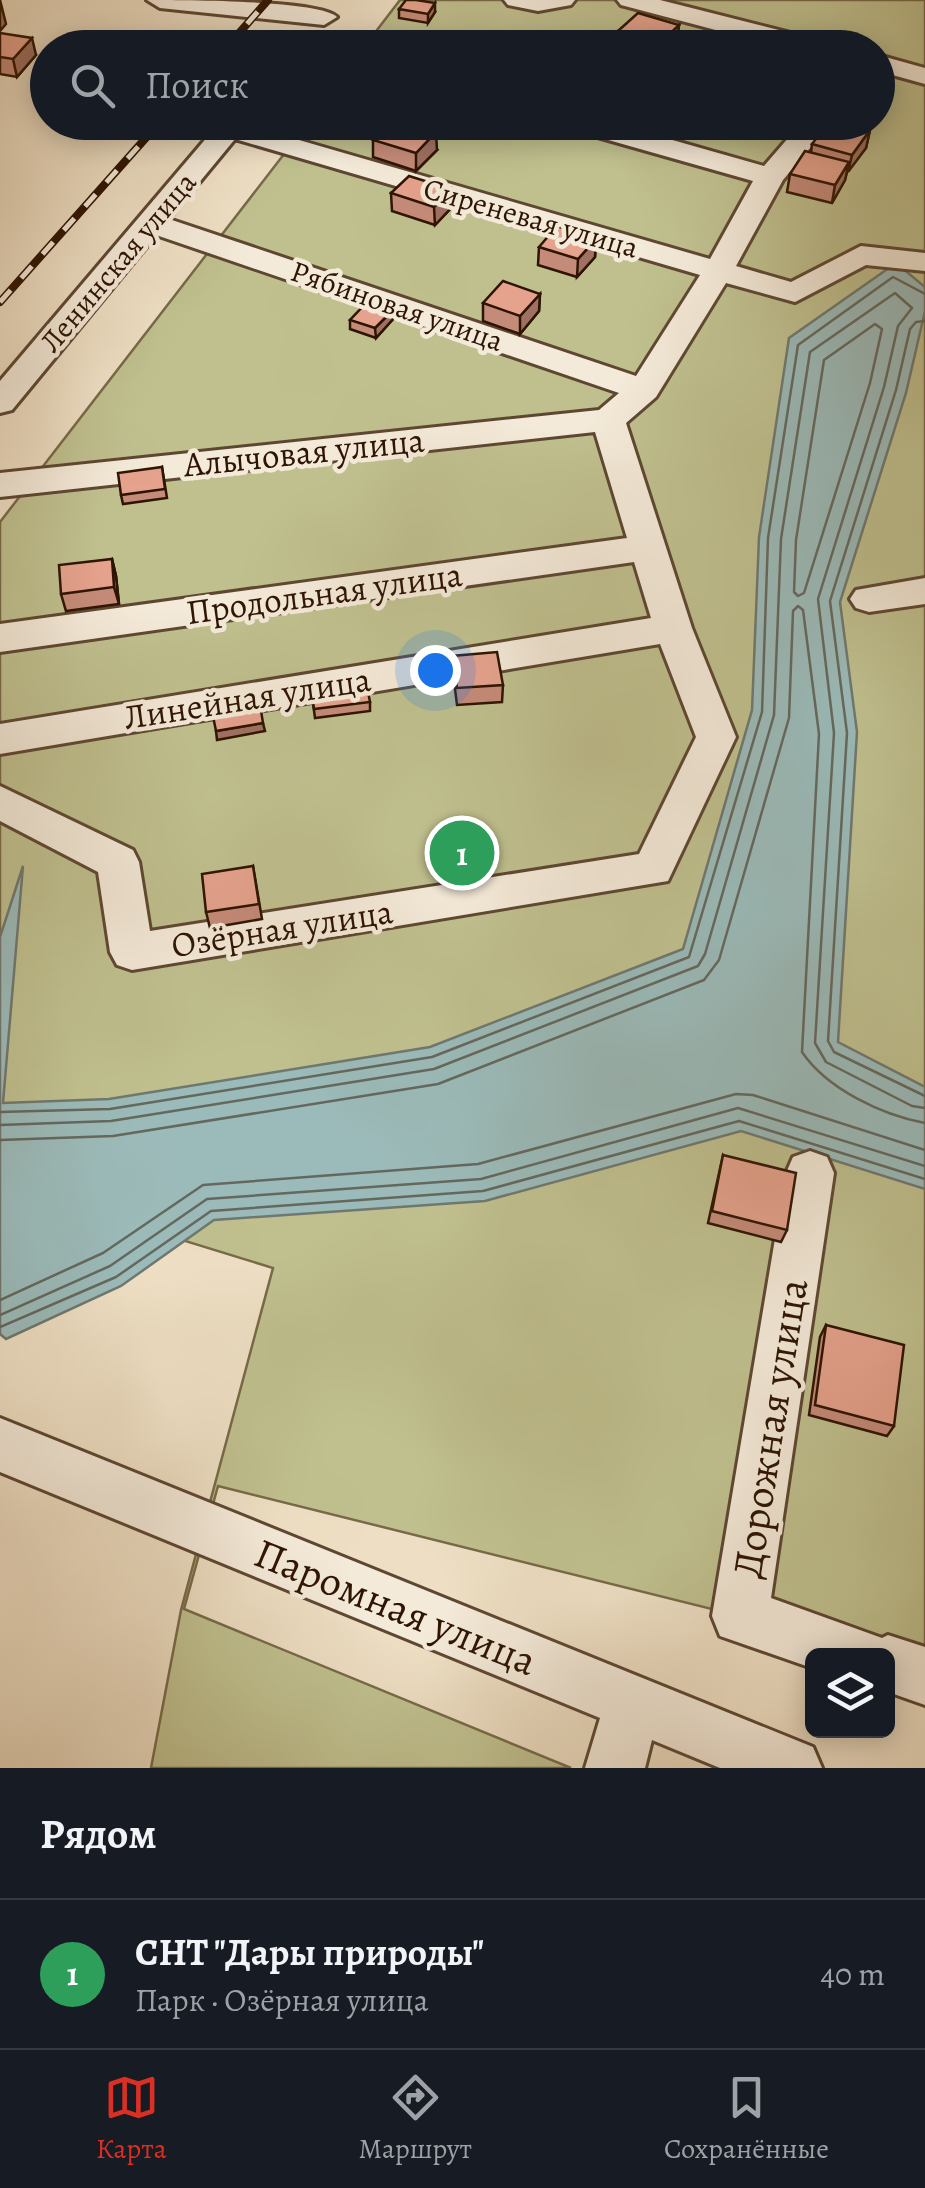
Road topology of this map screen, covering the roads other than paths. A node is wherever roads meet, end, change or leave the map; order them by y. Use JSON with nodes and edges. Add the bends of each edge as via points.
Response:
{"nodes":[{"id":1,"x":160,"y":0,"type":"edge"},
{"id":2,"x":516,"y":0,"type":"edge"},
{"id":3,"x":562,"y":0,"type":"edge"},
{"id":4,"x":630,"y":0,"type":"edge"},
{"id":5,"x":331,"y":9,"type":"edge"},
{"id":6,"x":315,"y":30,"type":"edge"},
{"id":7,"x":747,"y":30,"type":"edge"},
{"id":8,"x":895,"y":67,"type":"edge"},
{"id":9,"x":921,"y":73,"type":"edge"},
{"id":10,"x":895,"y":74,"type":"edge"},
{"id":11,"x":220,"y":140,"type":"edge"},
{"id":12,"x":278,"y":140,"type":"edge"},
{"id":13,"x":639,"y":140,"type":"edge"},
{"id":14,"x":802,"y":140,"type":"edge"},
{"id":15,"x":770,"y":177,"type":"junction"},
{"id":16,"x":151,"y":223,"type":"junction"},
{"id":17,"x":925,"y":262,"type":"edge"},
{"id":18,"x":717,"y":273,"type":"junction"},
{"id":19,"x":644,"y":390,"type":"junction"},
{"id":20,"x":0,"y":402,"type":"edge"},
{"id":21,"x":608,"y":420,"type":"junction"},
{"id":22,"x":0,"y":485,"type":"edge"},
{"id":23,"x":648,"y":547,"type":"junction"},
{"id":24,"x":925,"y":591,"type":"edge"},
{"id":25,"x":870,"y":600,"type":"dead end"},
{"id":26,"x":672,"y":628,"type":"junction"},
{"id":27,"x":0,"y":638,"type":"edge"},
{"id":28,"x":0,"y":739,"type":"edge"},
{"id":29,"x":0,"y":802,"type":"edge"},
{"id":30,"x":810,"y":1173,"type":"dead end"},
{"id":31,"x":0,"y":1446,"type":"edge"},
{"id":32,"x":837,"y":1648,"type":"edge"},
{"id":33,"x":895,"y":1666,"type":"edge"},
{"id":34,"x":925,"y":1676,"type":"edge"},
{"id":35,"x":633,"y":1702,"type":"junction"},
{"id":36,"x":614,"y":1768,"type":"edge"},
{"id":37,"x":792,"y":1768,"type":"edge"}],
"edges":[{"from":1,"to":5,"type":"street"},
{"from":2,"to":3,"type":"street"},
{"from":4,"to":7,"type":"street"},
{"from":5,"to":6,"type":"street"},
{"from":8,"to":9,"type":"street"},
{"from":9,"to":10,"type":"street"},
{"from":11,"to":16,"type":"street","name":"Ленинская улица"},
{"from":12,"to":18,"type":"street","name":"Сиреневая улица"},
{"from":13,"to":15,"type":"street"},
{"from":14,"to":15,"type":"street"},
{"from":15,"to":18,"type":"street"},
{"from":16,"to":19,"type":"street","name":"Рябиновая улица"},
{"from":16,"to":20,"type":"street","name":"Ленинская улица"},
{"from":17,"to":18,"type":"street","name":"Сиреневая улица","via":[[861,254],[795,293]]},
{"from":18,"to":19,"type":"street"},
{"from":19,"to":21,"type":"street"},
{"from":21,"to":22,"type":"street","name":"Алычовая улица"},
{"from":21,"to":23,"type":"street"},
{"from":23,"to":26,"type":"street"},
{"from":23,"to":27,"type":"street","name":"Продольная улица"},
{"from":24,"to":25,"type":"street"},
{"from":26,"to":28,"type":"street","name":"Линейная улица"},
{"from":26,"to":29,"type":"street","name":"Озёрная улица","via":[[716,737],[653,869],[132,952],[118,862]]},
{"from":30,"to":32,"type":"street","name":"Дорожная улица","via":[[740,1616]]},
{"from":31,"to":35,"type":"street","name":"Паромная улица"},
{"from":33,"to":34,"type":"street"},
{"from":35,"to":36,"type":"street"},
{"from":35,"to":37,"type":"street","name":"Паромная улица"}]}
